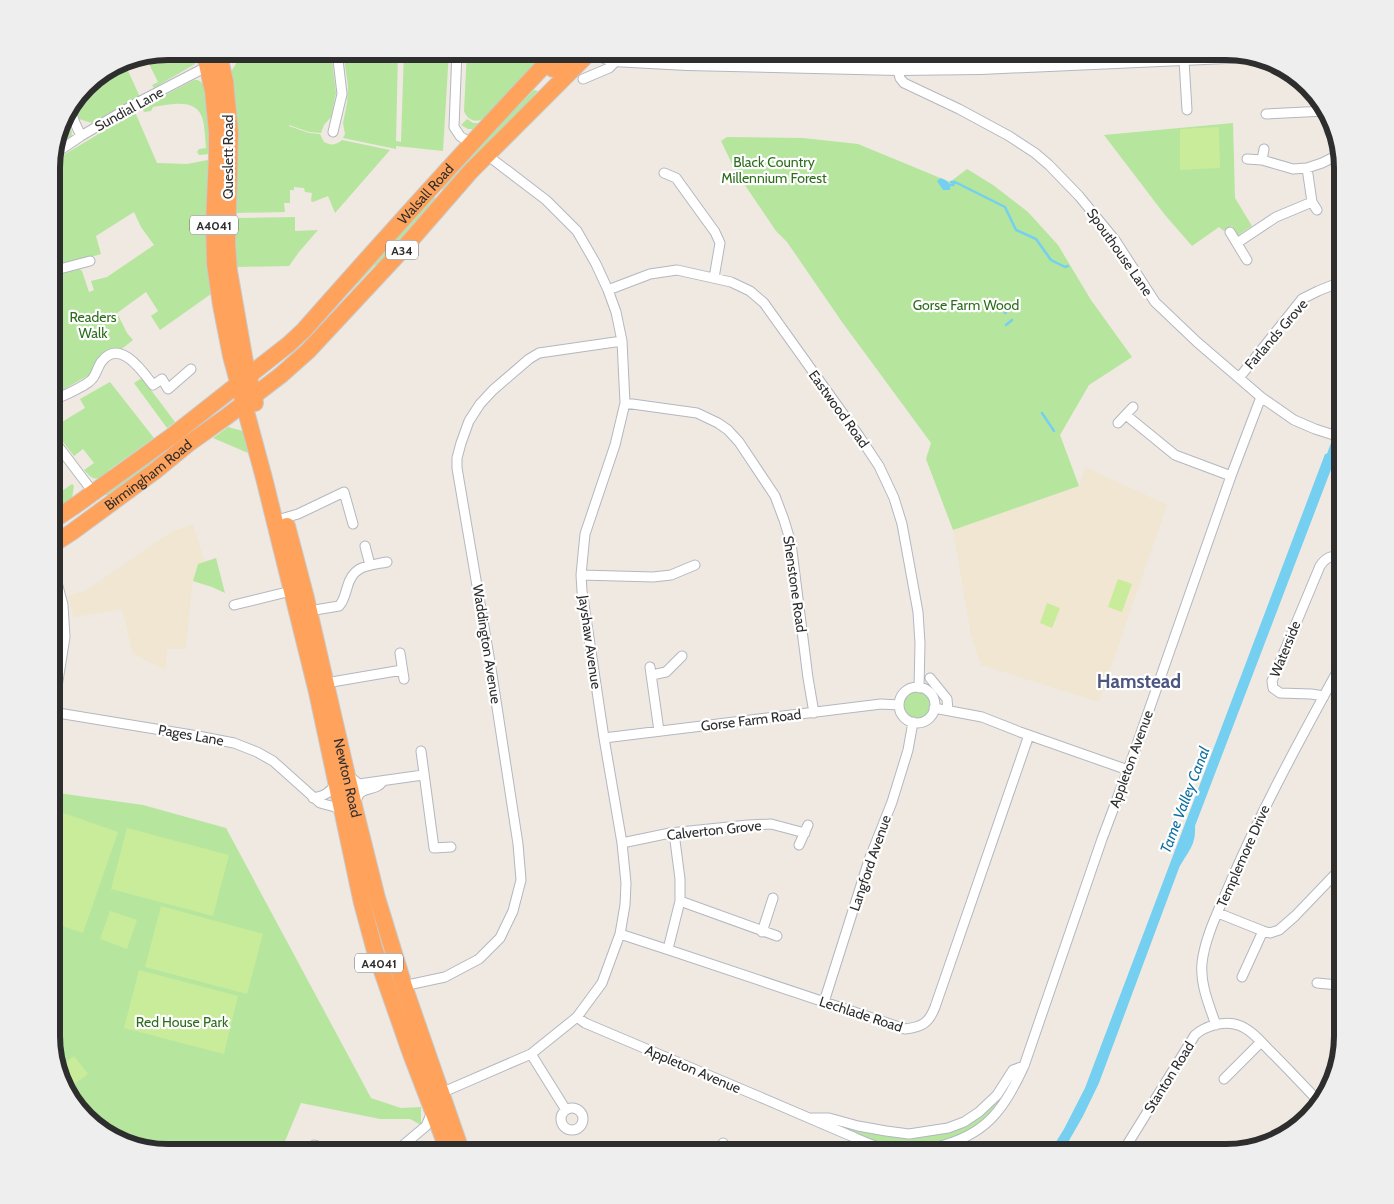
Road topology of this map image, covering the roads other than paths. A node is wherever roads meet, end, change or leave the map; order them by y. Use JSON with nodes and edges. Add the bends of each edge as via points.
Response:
{"nodes":[{"id":1,"x":206,"y":60,"type":"edge"},
{"id":2,"x":212,"y":60,"type":"edge"},
{"id":3,"x":338,"y":60,"type":"edge"},
{"id":4,"x":457,"y":60,"type":"edge"},
{"id":5,"x":550,"y":60,"type":"edge"},
{"id":6,"x":562,"y":60,"type":"edge"},
{"id":7,"x":583,"y":60,"type":"edge"},
{"id":8,"x":611,"y":60,"type":"edge"},
{"id":9,"x":650,"y":60,"type":"edge"},
{"id":10,"x":968,"y":60,"type":"edge"},
{"id":11,"x":1184,"y":60,"type":"joint"},
{"id":12,"x":898,"y":69,"type":"junction"},
{"id":13,"x":969,"y":69,"type":"junction"},
{"id":14,"x":586,"y":75,"type":"dead end"},
{"id":15,"x":1187,"y":110,"type":"dead end"},
{"id":16,"x":1317,"y":111,"type":"edge"},
{"id":17,"x":501,"y":112,"type":"junction"},
{"id":18,"x":1266,"y":114,"type":"dead end"},
{"id":19,"x":73,"y":117,"type":"edge"},
{"id":20,"x":333,"y":132,"type":"dead end"},
{"id":21,"x":82,"y":136,"type":"junction"},
{"id":22,"x":470,"y":143,"type":"junction"},
{"id":23,"x":62,"y":149,"type":"edge"},
{"id":24,"x":1264,"y":149,"type":"dead end"},
{"id":25,"x":487,"y":155,"type":"junction"},
{"id":26,"x":1333,"y":157,"type":"edge"},
{"id":27,"x":1247,"y":159,"type":"dead end"},
{"id":28,"x":1262,"y":160,"type":"junction"},
{"id":29,"x":1307,"y":168,"type":"junction"},
{"id":30,"x":664,"y":173,"type":"dead end"},
{"id":31,"x":430,"y":188,"type":"junction"},
{"id":32,"x":445,"y":201,"type":"junction"},
{"id":33,"x":1312,"y":202,"type":"junction"},
{"id":34,"x":1317,"y":210,"type":"dead end"},
{"id":35,"x":1230,"y":232,"type":"dead end"},
{"id":36,"x":1237,"y":243,"type":"junction"},
{"id":37,"x":1247,"y":260,"type":"dead end"},
{"id":38,"x":60,"y":269,"type":"edge"},
{"id":39,"x":86,"y":272,"type":"dead end"},
{"id":40,"x":714,"y":278,"type":"junction"},
{"id":41,"x":1334,"y":285,"type":"edge"},
{"id":42,"x":340,"y":289,"type":"junction"},
{"id":43,"x":608,"y":290,"type":"junction"},
{"id":44,"x":226,"y":293,"type":"junction"},
{"id":45,"x":357,"y":297,"type":"junction"},
{"id":46,"x":239,"y":332,"type":"junction"},
{"id":47,"x":622,"y":341,"type":"junction"},
{"id":48,"x":269,"y":360,"type":"junction"},
{"id":49,"x":138,"y":365,"type":"junction"},
{"id":50,"x":191,"y":369,"type":"dead end"},
{"id":51,"x":130,"y":372,"type":"dead end"},
{"id":52,"x":1239,"y":378,"type":"junction"},
{"id":53,"x":246,"y":390,"type":"junction"},
{"id":54,"x":60,"y":397,"type":"edge"},
{"id":55,"x":1261,"y":397,"type":"junction"},
{"id":56,"x":625,"y":403,"type":"junction"},
{"id":57,"x":1133,"y":407,"type":"dead end"},
{"id":58,"x":1126,"y":415,"type":"junction"},
{"id":59,"x":1118,"y":423,"type":"dead end"},
{"id":60,"x":1334,"y":435,"type":"edge"},
{"id":61,"x":60,"y":449,"type":"edge"},
{"id":62,"x":1231,"y":476,"type":"junction"},
{"id":63,"x":93,"y":492,"type":"junction"},
{"id":64,"x":104,"y":508,"type":"junction"},
{"id":65,"x":60,"y":515,"type":"edge"},
{"id":66,"x":284,"y":518,"type":"junction"},
{"id":67,"x":353,"y":524,"type":"dead end"},
{"id":68,"x":60,"y":540,"type":"edge"},
{"id":69,"x":365,"y":546,"type":"dead end"},
{"id":70,"x":1334,"y":556,"type":"edge"},
{"id":71,"x":387,"y":562,"type":"dead end"},
{"id":72,"x":370,"y":565,"type":"junction"},
{"id":73,"x":695,"y":565,"type":"dead end"},
{"id":74,"x":581,"y":575,"type":"junction"},
{"id":75,"x":291,"y":592,"type":"junction"},
{"id":76,"x":60,"y":594,"type":"edge"},
{"id":77,"x":234,"y":605,"type":"dead end"},
{"id":78,"x":309,"y":611,"type":"junction"},
{"id":79,"x":400,"y":653,"type":"dead end"},
{"id":80,"x":682,"y":656,"type":"dead end"},
{"id":81,"x":60,"y":666,"type":"edge"},
{"id":82,"x":930,"y":678,"type":"dead end"},
{"id":83,"x":1334,"y":678,"type":"edge"},
{"id":84,"x":326,"y":683,"type":"junction"},
{"id":85,"x":919,"y":688,"type":"junction"},
{"id":86,"x":1324,"y":696,"type":"junction"},
{"id":87,"x":899,"y":705,"type":"junction"},
{"id":88,"x":934,"y":708,"type":"junction"},
{"id":89,"x":948,"y":710,"type":"junction"},
{"id":90,"x":60,"y":713,"type":"edge"},
{"id":91,"x":814,"y":713,"type":"junction"},
{"id":92,"x":913,"y":722,"type":"junction"},
{"id":93,"x":659,"y":731,"type":"junction"},
{"id":94,"x":1029,"y":735,"type":"junction"},
{"id":95,"x":604,"y":738,"type":"junction"},
{"id":96,"x":421,"y":751,"type":"dead end"},
{"id":97,"x":1128,"y":770,"type":"junction"},
{"id":98,"x":423,"y":775,"type":"junction"},
{"id":99,"x":342,"y":779,"type":"junction"},
{"id":100,"x":383,"y":781,"type":"junction"},
{"id":101,"x":313,"y":798,"type":"junction"},
{"id":102,"x":348,"y":810,"type":"junction"},
{"id":103,"x":674,"y":833,"type":"junction"},
{"id":104,"x":622,"y":843,"type":"junction"},
{"id":105,"x":799,"y":845,"type":"dead end"},
{"id":106,"x":450,"y":847,"type":"dead end"},
{"id":107,"x":1334,"y":876,"type":"edge"},
{"id":108,"x":772,"y":898,"type":"dead end"},
{"id":109,"x":680,"y":901,"type":"junction"},
{"id":110,"x":1218,"y":913,"type":"junction"},
{"id":111,"x":1263,"y":931,"type":"junction"},
{"id":112,"x":762,"y":932,"type":"junction"},
{"id":113,"x":620,"y":934,"type":"junction"},
{"id":114,"x":777,"y":936,"type":"dead end"},
{"id":115,"x":668,"y":949,"type":"junction"},
{"id":116,"x":383,"y":976,"type":"junction"},
{"id":117,"x":1242,"y":977,"type":"dead end"},
{"id":118,"x":1317,"y":983,"type":"dead end"},
{"id":119,"x":1334,"y":983,"type":"edge"},
{"id":120,"x":404,"y":986,"type":"junction"},
{"id":121,"x":824,"y":1002,"type":"junction"},
{"id":122,"x":577,"y":1016,"type":"junction"},
{"id":123,"x":398,"y":1020,"type":"junction"},
{"id":124,"x":1216,"y":1025,"type":"junction"},
{"id":125,"x":1261,"y":1042,"type":"junction"},
{"id":126,"x":531,"y":1054,"type":"junction"},
{"id":127,"x":1024,"y":1066,"type":"junction"},
{"id":128,"x":1238,"y":1080,"type":"dead end"},
{"id":129,"x":441,"y":1093,"type":"junction"},
{"id":130,"x":1315,"y":1097,"type":"edge"},
{"id":131,"x":433,"y":1109,"type":"junction"},
{"id":132,"x":566,"y":1110,"type":"dead end"},
{"id":133,"x":809,"y":1118,"type":"junction"},
{"id":134,"x":418,"y":1134,"type":"junction"},
{"id":135,"x":443,"y":1135,"type":"junction"},
{"id":136,"x":405,"y":1144,"type":"edge"},
{"id":137,"x":446,"y":1144,"type":"edge"},
{"id":138,"x":459,"y":1144,"type":"edge"},
{"id":139,"x":870,"y":1144,"type":"edge"},
{"id":140,"x":948,"y":1144,"type":"edge"},
{"id":141,"x":1127,"y":1144,"type":"edge"}],
"edges":[{"from":1,"to":21,"type":"street","name":"Sundial Lane"},
{"from":2,"to":44,"type":"highway","name":"Queslett Road","number":"A4041","via":[[217,132],[215,264]]},
{"from":3,"to":20,"type":"street","via":[[342,94]]},
{"from":4,"to":22,"type":"street","via":[[454,127]]},
{"from":5,"to":17,"type":"highway","name":"Walsall Road","number":"A34"},
{"from":6,"to":17,"type":"highway"},
{"from":7,"to":25,"type":"highway","name":"Walsall Road","number":"A34"},
{"from":8,"to":14,"type":"street","via":[[609,68]]},
{"from":9,"to":12,"type":"main road","via":[[687,64]]},
{"from":10,"to":13,"type":"street"},
{"from":11,"to":13,"type":"main road"},
{"from":11,"to":15,"type":"street"},
{"from":12,"to":13,"type":"main road"},
{"from":12,"to":52,"type":"street","name":"Spouthouse Lane","via":[[904,83],[959,109],[1036,153],[1079,196],[1115,240],[1155,302]]},
{"from":16,"to":18,"type":"street"},
{"from":17,"to":22,"type":"highway","name":"Walsall Road","number":"A34"},
{"from":19,"to":21,"type":"street"},
{"from":21,"to":23,"type":"street","name":"Sundial Lane"},
{"from":22,"to":31,"type":"highway","name":"Walsall Road","number":"A34"},
{"from":24,"to":28,"type":"street"},
{"from":25,"to":32,"type":"highway","name":"Walsall Road","number":"A34"},
{"from":25,"to":43,"type":"street","name":"Jayshaw Avenue","via":[[546,200],[577,231]]},
{"from":26,"to":29,"type":"street"},
{"from":27,"to":28,"type":"street"},
{"from":28,"to":29,"type":"street","via":[[1293,169]]},
{"from":29,"to":33,"type":"street"},
{"from":30,"to":40,"type":"street","via":[[676,178],[715,232],[720,243]]},
{"from":31,"to":32,"type":"highway"},
{"from":31,"to":42,"type":"highway","name":"Walsall Road","number":"A34"},
{"from":32,"to":45,"type":"highway","name":"Walsall Road","number":"A34"},
{"from":33,"to":34,"type":"street"},
{"from":33,"to":36,"type":"street","via":[[1276,218]]},
{"from":35,"to":36,"type":"street"},
{"from":36,"to":37,"type":"street"},
{"from":38,"to":39,"type":"street","via":[[87,262]]},
{"from":40,"to":43,"type":"street","name":"Eastwood Road","via":[[677,270],[650,274]]},
{"from":40,"to":85,"type":"street","name":"Eastwood Road","via":[[750,291],[764,303],[879,466],[902,524],[913,581],[920,644]]},
{"from":41,"to":52,"type":"street","name":"Farlands Grove","via":[[1302,299]]},
{"from":42,"to":45,"type":"highway","via":[[344,298]]},
{"from":42,"to":48,"type":"highway","name":"Walsall Road","number":"A34","via":[[304,330]]},
{"from":43,"to":47,"type":"street","name":"Jayshaw Avenue"},
{"from":44,"to":46,"type":"highway","name":"Queslett Road","number":"A4041"},
{"from":44,"to":53,"type":"highway","name":"Queslett Road","number":"A4041"},
{"from":45,"to":53,"type":"highway","name":"Walsall Road","number":"A34","via":[[308,351],[281,375]]},
{"from":46,"to":48,"type":"highway","via":[[252,355]]},
{"from":46,"to":53,"type":"highway","name":"Queslett Road","number":"A4041"},
{"from":47,"to":56,"type":"street","name":"Jayshaw Avenue"},
{"from":47,"to":120,"type":"street","name":"Waddington Avenue","via":[[539,353],[529,359],[480,404],[461,443],[457,468],[490,659],[521,880],[513,911],[500,938],[479,959],[445,977]]},
{"from":48,"to":53,"type":"highway","name":"Walsall Road","number":"A34"},
{"from":49,"to":50,"type":"street","via":[[153,385],[162,379],[168,389]]},
{"from":49,"to":51,"type":"street"},
{"from":49,"to":54,"type":"street","via":[[123,355],[107,356],[92,381]]},
{"from":52,"to":55,"type":"street","name":"Spouthouse Lane"},
{"from":53,"to":63,"type":"highway","name":"Birmingham Road","number":"A34","via":[[172,436]]},
{"from":53,"to":64,"type":"highway","name":"Birmingham Road","number":"A34","via":[[188,444]]},
{"from":53,"to":66,"type":"highway","name":"Newton Road","number":"A4041"},
{"from":53,"to":75,"type":"highway","name":"Newton Road","number":"A4041"},
{"from":55,"to":60,"type":"street","name":"Spouthouse Lane","via":[[1294,420]]},
{"from":55,"to":62,"type":"street","name":"Appleton Avenue"},
{"from":56,"to":74,"type":"street","name":"Jayshaw Avenue","via":[[615,445],[585,534]]},
{"from":56,"to":91,"type":"street","name":"Shenstone Road","via":[[697,413],[718,423],[739,442],[774,496],[791,543]]},
{"from":57,"to":58,"type":"street"},
{"from":58,"to":59,"type":"street"},
{"from":58,"to":62,"type":"street","via":[[1175,455]]},
{"from":61,"to":63,"type":"street"},
{"from":62,"to":97,"type":"street","name":"Appleton Avenue"},
{"from":63,"to":64,"type":"highway"},
{"from":63,"to":65,"type":"highway","name":"Birmingham Road","number":"A34"},
{"from":64,"to":68,"type":"highway","name":"Birmingham Road","number":"A34"},
{"from":66,"to":67,"type":"street","via":[[344,492]]},
{"from":66,"to":78,"type":"highway","name":"Newton Road","number":"A4041"},
{"from":69,"to":72,"type":"street"},
{"from":70,"to":86,"type":"street","name":"Waterside","via":[[1320,566],[1272,681],[1273,688],[1280,693]]},
{"from":71,"to":72,"type":"street"},
{"from":72,"to":78,"type":"street","via":[[353,573],[339,606]]},
{"from":73,"to":74,"type":"street","via":[[671,575],[654,577]]},
{"from":74,"to":95,"type":"street","name":"Jayshaw Avenue"},
{"from":75,"to":77,"type":"street"},
{"from":75,"to":99,"type":"highway","name":"Newton Road","number":"A4041"},
{"from":76,"to":81,"type":"street","via":[[65,637]]},
{"from":78,"to":84,"type":"highway","name":"Newton Road","number":"A4041"},
{"from":79,"to":84,"type":"street","via":[[403,674]]},
{"from":80,"to":93,"type":"street","via":[[666,672],[651,671]]},
{"from":82,"to":89,"type":"street","via":[[947,699]]},
{"from":83,"to":86,"type":"street","name":"Templemore Drive"},
{"from":84,"to":99,"type":"highway","name":"Newton Road","number":"A4041"},
{"from":85,"to":87,"type":"street","via":[[903,694]]},
{"from":85,"to":88,"type":"street","via":[[928,691]]},
{"from":86,"to":110,"type":"street","name":"Templemore Drive","via":[[1256,825]]},
{"from":87,"to":91,"type":"street","name":"Gorse Farm Road","via":[[881,704]]},
{"from":87,"to":92,"type":"street","via":[[901,713]]},
{"from":88,"to":89,"type":"street"},
{"from":88,"to":92,"type":"street","via":[[929,718]]},
{"from":89,"to":94,"type":"street","via":[[982,717]]},
{"from":90,"to":101,"type":"street","name":"Pages Lane","via":[[234,743],[273,761]]},
{"from":91,"to":93,"type":"street","name":"Gorse Farm Road"},
{"from":92,"to":121,"type":"street","name":"Langford Avenue","via":[[892,802],[869,860]]},
{"from":93,"to":95,"type":"street","name":"Gorse Farm Road"},
{"from":94,"to":97,"type":"street"},
{"from":94,"to":121,"type":"street","name":"Lechlade Road","via":[[931,1017],[915,1028],[905,1029]]},
{"from":95,"to":104,"type":"street","name":"Jayshaw Avenue"},
{"from":96,"to":98,"type":"street"},
{"from":97,"to":127,"type":"street","name":"Appleton Avenue"},
{"from":98,"to":100,"type":"street"},
{"from":98,"to":106,"type":"street","via":[[434,848]]},
{"from":99,"to":100,"type":"street","via":[[359,784]]},
{"from":99,"to":101,"type":"street","via":[[324,796]]},
{"from":99,"to":102,"type":"highway","name":"Newton Road","number":"A4041"},
{"from":100,"to":102,"type":"street","via":[[378,787],[360,792]]},
{"from":101,"to":102,"type":"street","name":"Pages Lane","via":[[320,804]]},
{"from":102,"to":116,"type":"highway","name":"Newton Road","number":"A4041","via":[[362,903]]},
{"from":102,"to":120,"type":"highway","name":"Newton Road","number":"A4041"},
{"from":103,"to":104,"type":"street","name":"Calverton Grove"},
{"from":103,"to":105,"type":"street","name":"Calverton Grove","via":[[771,824],[806,829]]},
{"from":103,"to":109,"type":"street"},
{"from":104,"to":113,"type":"street","name":"Jayshaw Avenue","via":[[626,883]]},
{"from":107,"to":111,"type":"street","via":[[1279,930]]},
{"from":108,"to":112,"type":"street"},
{"from":109,"to":112,"type":"street"},
{"from":109,"to":115,"type":"street"},
{"from":110,"to":111,"type":"street"},
{"from":110,"to":124,"type":"street","name":"Templemore Drive","via":[[1202,965],[1204,991]]},
{"from":111,"to":117,"type":"street"},
{"from":112,"to":114,"type":"street"},
{"from":113,"to":115,"type":"street","name":"Lechlade Road"},
{"from":113,"to":122,"type":"street","name":"Jayshaw Avenue","via":[[602,983]]},
{"from":115,"to":121,"type":"street","name":"Lechlade Road"},
{"from":116,"to":120,"type":"street","via":[[390,984]]},
{"from":116,"to":123,"type":"highway","name":"Newton Road","number":"A4041"},
{"from":118,"to":119,"type":"street"},
{"from":120,"to":123,"type":"street","via":[[398,995]]},
{"from":120,"to":129,"type":"highway","name":"Newton Road","number":"A4041"},
{"from":122,"to":126,"type":"street","name":"Jayshaw Avenue"},
{"from":122,"to":133,"type":"street","name":"Appleton Avenue","via":[[585,1023]]},
{"from":123,"to":131,"type":"highway","name":"Newton Road","number":"A4041"},
{"from":124,"to":125,"type":"street","name":"Stanton Road","via":[[1237,1024]]},
{"from":124,"to":141,"type":"street","name":"Stanton Road","via":[[1194,1035]]},
{"from":125,"to":128,"type":"street","via":[[1227,1076]]},
{"from":125,"to":130,"type":"street","name":"Stanton Road"},
{"from":126,"to":129,"type":"street","name":"Jayshaw Avenue"},
{"from":126,"to":132,"type":"street"},
{"from":127,"to":133,"type":"street","name":"Appleton Avenue","via":[[1013,1070],[997,1095],[979,1112],[948,1128],[909,1134],[886,1132],[829,1118]]},
{"from":127,"to":140,"type":"street","name":"Appleton Avenue","via":[[1014,1088],[990,1121],[965,1138]]},
{"from":129,"to":138,"type":"highway","name":"Newton Road","number":"A4041"},
{"from":131,"to":134,"type":"street","via":[[430,1120]]},
{"from":131,"to":135,"type":"highway","name":"Newton Road","number":"A4041"},
{"from":133,"to":139,"type":"street","name":"Appleton Avenue"},
{"from":134,"to":135,"type":"street","via":[[435,1132]]},
{"from":134,"to":136,"type":"street"},
{"from":135,"to":137,"type":"highway","name":"Newton Road","number":"A4041"}]}
